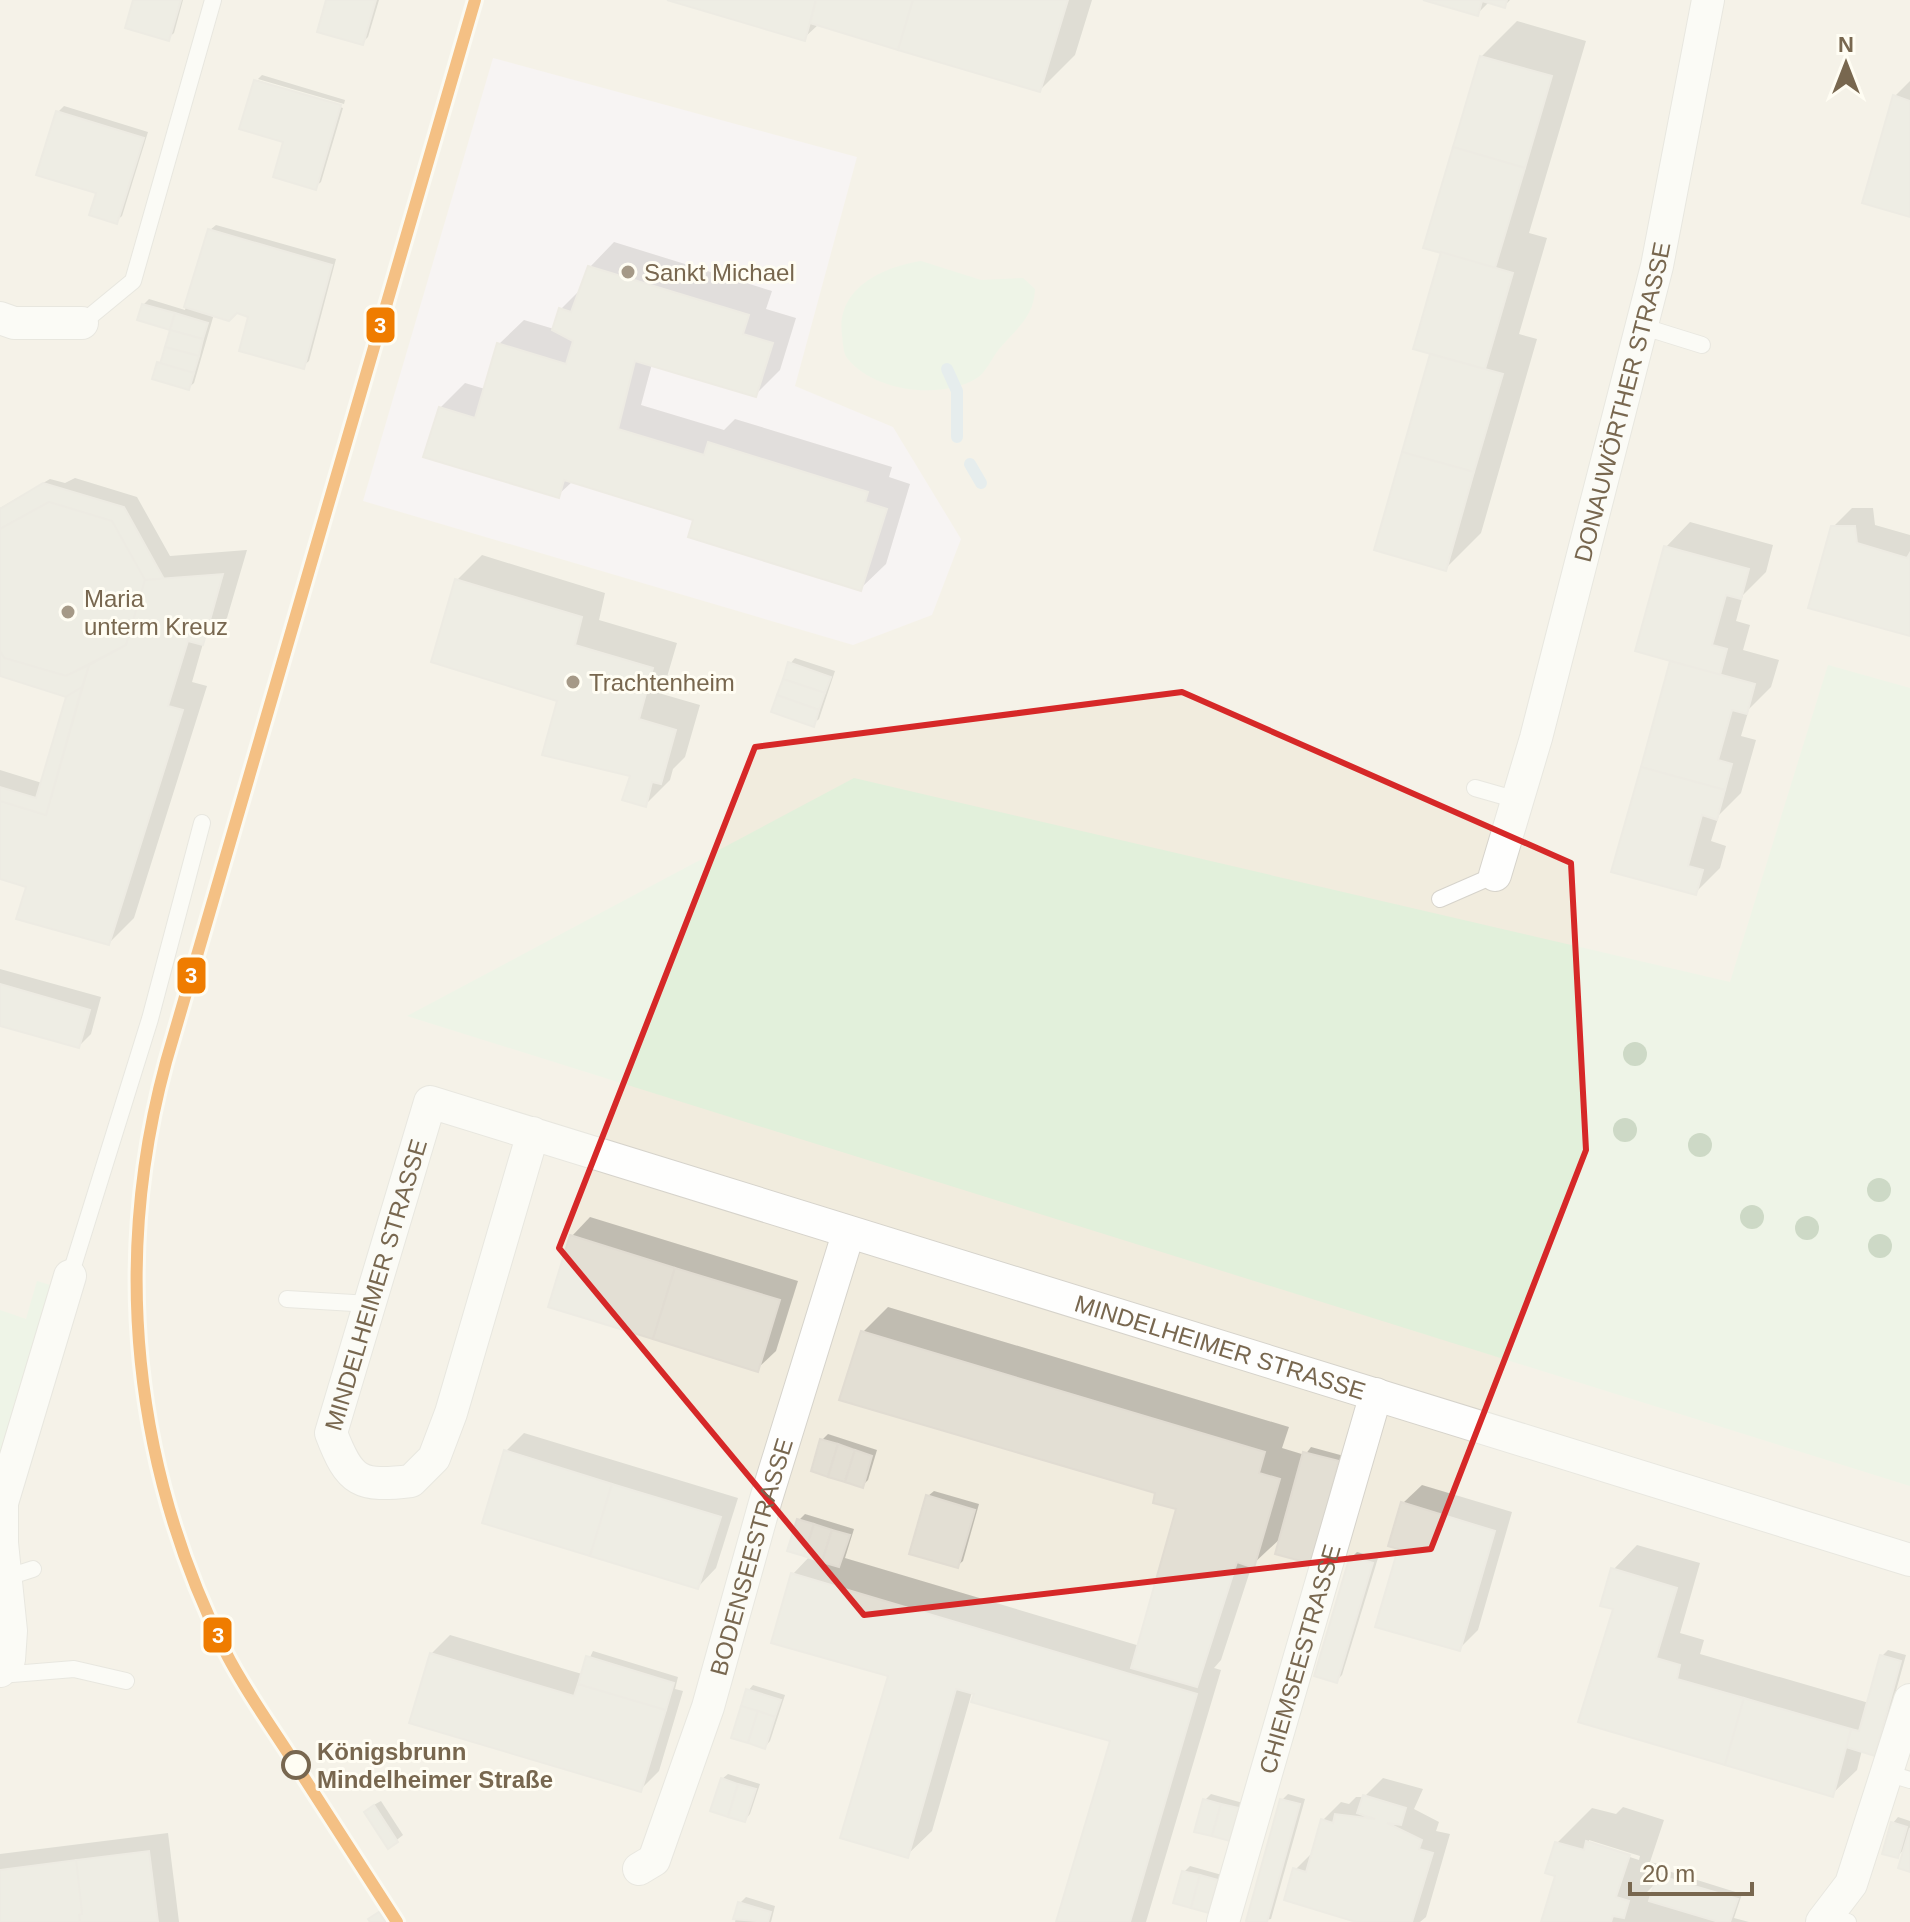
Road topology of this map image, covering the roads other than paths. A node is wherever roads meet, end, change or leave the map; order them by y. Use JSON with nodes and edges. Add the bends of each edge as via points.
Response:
{"nodes":[{"id":1,"x":213,"y":0,"type":"edge"},
{"id":2,"x":1708,"y":0,"type":"edge"},
{"id":3,"x":0,"y":318,"type":"edge"},
{"id":4,"x":82,"y":323,"type":"joint"},
{"id":5,"x":1641,"y":326,"type":"junction"},
{"id":6,"x":1702,"y":345,"type":"dead end"},
{"id":7,"x":1475,"y":788,"type":"dead end"},
{"id":8,"x":1517,"y":800,"type":"junction"},
{"id":9,"x":202,"y":823,"type":"dead end"},
{"id":10,"x":1495,"y":875,"type":"joint"},
{"id":11,"x":1440,"y":899,"type":"dead end"},
{"id":12,"x":533,"y":1133,"type":"junction"},
{"id":13,"x":848,"y":1234,"type":"junction"},
{"id":14,"x":70,"y":1276,"type":"joint"},
{"id":15,"x":287,"y":1299,"type":"dead end"},
{"id":16,"x":370,"y":1304,"type":"junction"},
{"id":17,"x":1376,"y":1394,"type":"junction"},
{"id":18,"x":1910,"y":1560,"type":"edge"},
{"id":19,"x":13,"y":1575,"type":"edge"},
{"id":20,"x":0,"y":1673,"type":"edge"},
{"id":21,"x":126,"y":1681,"type":"dead end"},
{"id":22,"x":1910,"y":1700,"type":"edge"},
{"id":23,"x":1898,"y":1777,"type":"edge"},
{"id":24,"x":639,"y":1869,"type":"dead end"},
{"id":25,"x":1833,"y":1920,"type":"edge"},
{"id":26,"x":1223,"y":1922,"type":"edge"}],
"edges":[{"from":1,"to":4,"type":"lane","via":[[133,281]]},
{"from":2,"to":5,"type":"street","name":"DONAUWÖRTHER STRASSE","via":[[1678,168]]},
{"from":3,"to":4,"type":"street","via":[[14,323]]},
{"from":5,"to":6,"type":"lane"},
{"from":5,"to":8,"type":"street","name":"DONAUWÖRTHER STRASSE"},
{"from":7,"to":8,"type":"lane"},
{"from":8,"to":10,"type":"street","name":"DONAUWÖRTHER STRASSE"},
{"from":9,"to":14,"type":"lane","via":[[150,1019]]},
{"from":10,"to":11,"type":"lane","name":"DONAUWÖRTHER STRASSE"},
{"from":12,"to":13,"type":"street","name":"MINDELHEIMER STRASSE"},
{"from":12,"to":16,"type":"street","name":"MINDELHEIMER STRASSE","via":[[430,1102]]},
{"from":12,"to":16,"type":"street","name":"MINDELHEIMER STRASSE","via":[[451,1413],[434,1458],[411,1481],[373,1485],[343,1466],[331,1433]]},
{"from":13,"to":17,"type":"street","name":"MINDELHEIMER STRASSE"},
{"from":13,"to":24,"type":"street","name":"BODENSEESTRASSE","via":[[708,1707],[654,1860]]},
{"from":14,"to":19,"type":"street","via":[[2,1503]]},
{"from":15,"to":16,"type":"lane"},
{"from":17,"to":18,"type":"street","name":"MINDELHEIMER STRASSE"},
{"from":17,"to":26,"type":"street","name":"CHIEMSEESTRASSE"},
{"from":19,"to":20,"type":"street","via":[[9,1660]]},
{"from":20,"to":21,"type":"lane","via":[[74,1669]]},
{"from":22,"to":23,"type":"street"},
{"from":23,"to":25,"type":"street"}]}
